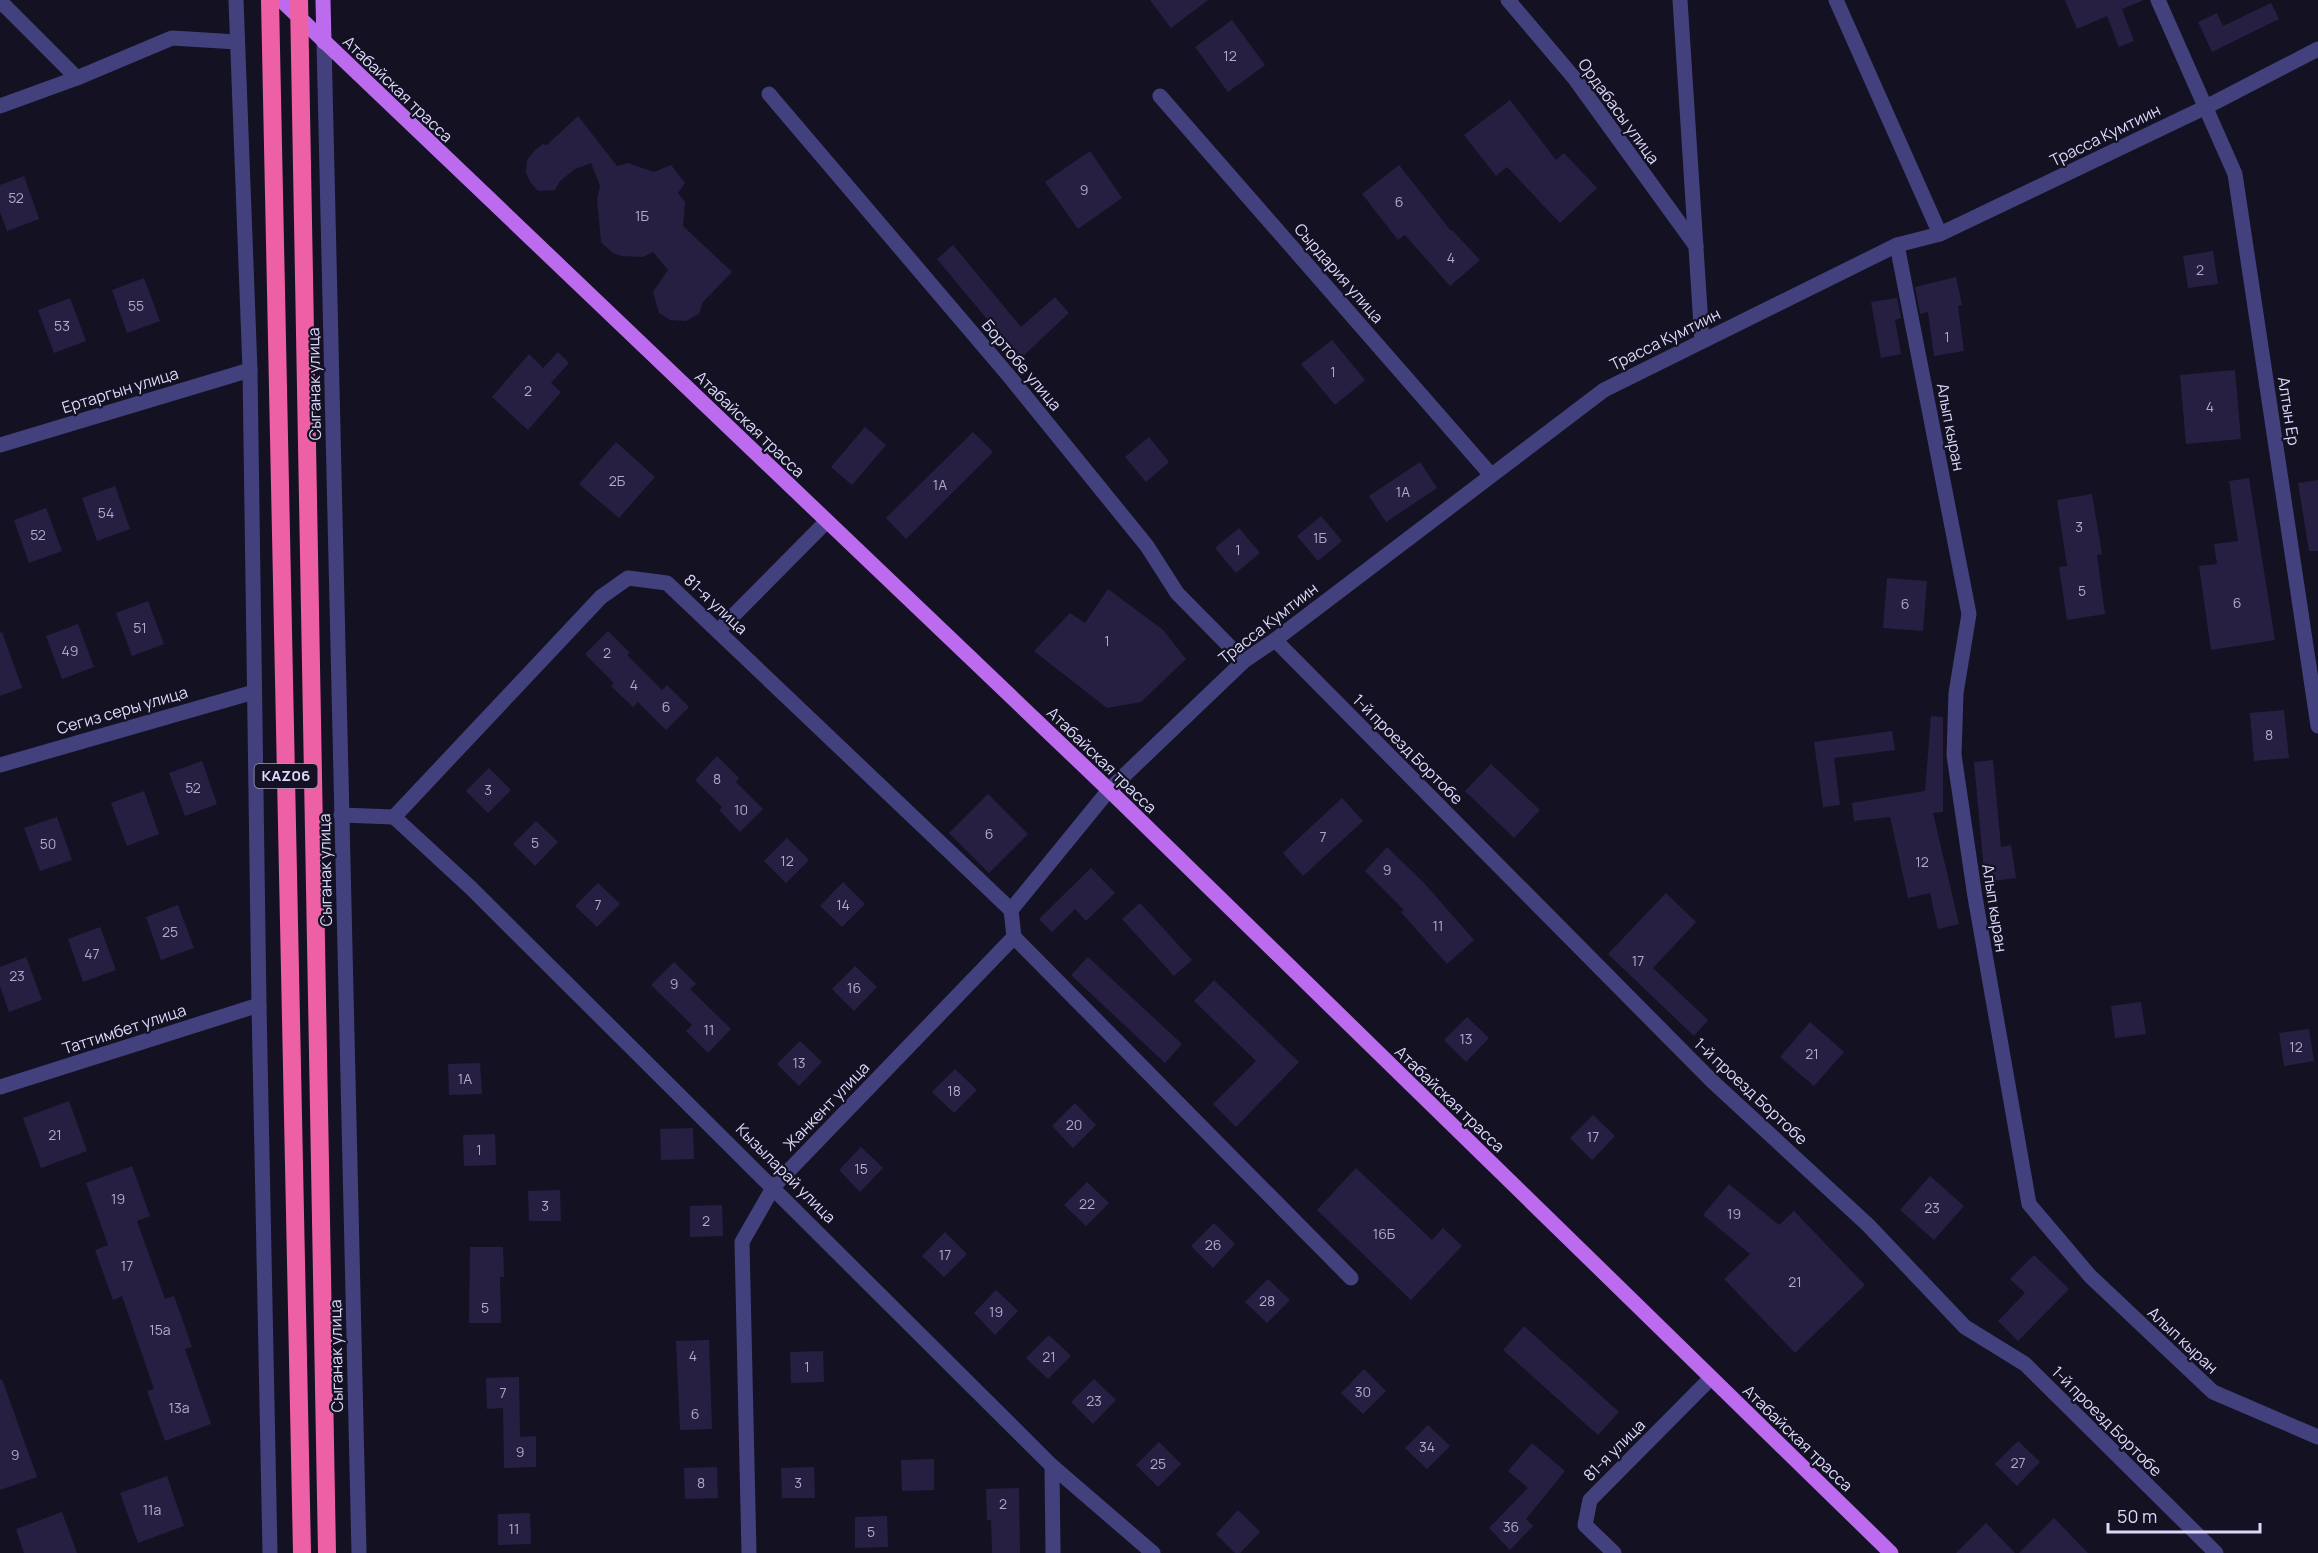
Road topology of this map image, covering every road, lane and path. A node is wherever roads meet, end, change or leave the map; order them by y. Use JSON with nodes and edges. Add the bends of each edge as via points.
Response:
{"nodes":[{"id":1,"x":236,"y":0,"type":"edge"},
{"id":2,"x":270,"y":0,"type":"edge"},
{"id":3,"x":281,"y":0,"type":"edge"},
{"id":4,"x":299,"y":0,"type":"edge"},
{"id":5,"x":323,"y":0,"type":"edge"},
{"id":6,"x":1508,"y":0,"type":"edge"},
{"id":7,"x":1680,"y":0,"type":"edge"},
{"id":8,"x":1836,"y":0,"type":"edge"},
{"id":9,"x":2158,"y":0,"type":"edge"},
{"id":10,"x":0,"y":1,"type":"edge"},
{"id":11,"x":300,"y":19,"type":"junction"},
{"id":12,"x":237,"y":42,"type":"junction"},
{"id":13,"x":324,"y":42,"type":"junction"},
{"id":14,"x":2318,"y":49,"type":"edge"},
{"id":15,"x":77,"y":78,"type":"junction"},
{"id":16,"x":769,"y":94,"type":"dead end"},
{"id":17,"x":1160,"y":96,"type":"dead end"},
{"id":18,"x":0,"y":106,"type":"edge"},
{"id":19,"x":2206,"y":107,"type":"junction"},
{"id":20,"x":1940,"y":234,"type":"junction"},
{"id":21,"x":1897,"y":245,"type":"junction"},
{"id":22,"x":1696,"y":246,"type":"junction"},
{"id":23,"x":1702,"y":341,"type":"junction"},
{"id":24,"x":250,"y":370,"type":"junction"},
{"id":25,"x":0,"y":445,"type":"edge"},
{"id":26,"x":1491,"y":475,"type":"junction"},
{"id":27,"x":827,"y":522,"type":"junction"},
{"id":28,"x":719,"y":630,"type":"junction"},
{"id":29,"x":1275,"y":640,"type":"junction"},
{"id":30,"x":1244,"y":661,"type":"junction"},
{"id":31,"x":254,"y":692,"type":"junction"},
{"id":32,"x":2318,"y":726,"type":"edge"},
{"id":33,"x":0,"y":765,"type":"edge"},
{"id":34,"x":1109,"y":790,"type":"junction"},
{"id":35,"x":341,"y":815,"type":"junction"},
{"id":36,"x":394,"y":817,"type":"junction"},
{"id":37,"x":1011,"y":910,"type":"junction"},
{"id":38,"x":1014,"y":938,"type":"junction"},
{"id":39,"x":259,"y":1005,"type":"junction"},
{"id":40,"x":0,"y":1087,"type":"edge"},
{"id":41,"x":774,"y":1186,"type":"junction"},
{"id":42,"x":1351,"y":1278,"type":"dead end"},
{"id":43,"x":1711,"y":1378,"type":"junction"},
{"id":44,"x":2318,"y":1437,"type":"edge"},
{"id":45,"x":1052,"y":1466,"type":"junction"},
{"id":46,"x":270,"y":1553,"type":"edge"},
{"id":47,"x":302,"y":1553,"type":"edge"},
{"id":48,"x":327,"y":1553,"type":"edge"},
{"id":49,"x":358,"y":1553,"type":"edge"},
{"id":50,"x":749,"y":1553,"type":"edge"},
{"id":51,"x":1053,"y":1553,"type":"edge"},
{"id":52,"x":1153,"y":1553,"type":"edge"},
{"id":53,"x":1614,"y":1553,"type":"edge"},
{"id":54,"x":1891,"y":1553,"type":"edge"},
{"id":55,"x":2216,"y":1553,"type":"edge"}],
"edges":[{"from":1,"to":12,"type":"street"},
{"from":2,"to":47,"type":"highway","number":"KАZ06"},
{"from":3,"to":11,"type":"main road","name":"Атабайская трасса"},
{"from":4,"to":11,"type":"highway","number":"KАZ06"},
{"from":5,"to":13,"type":"main road"},
{"from":6,"to":22,"type":"street","name":"Ордабасы улица","via":[[1575,79]]},
{"from":7,"to":22,"type":"street"},
{"from":8,"to":20,"type":"street"},
{"from":9,"to":19,"type":"street","name":"Алтын Ер"},
{"from":10,"to":15,"type":"street"},
{"from":11,"to":13,"type":"main road","name":"Атабайская трасса"},
{"from":11,"to":48,"type":"highway","number":"KАZ06"},
{"from":12,"to":15,"type":"street","via":[[172,38]]},
{"from":12,"to":24,"type":"street"},
{"from":13,"to":27,"type":"main road","name":"Атабайская трасса"},
{"from":13,"to":35,"type":"street","name":"Сыганак улица"},
{"from":14,"to":19,"type":"street","name":"Трасса Кумтиин"},
{"from":15,"to":18,"type":"street"},
{"from":16,"to":30,"type":"street","name":"Бортобе улица","via":[[1009,376],[1147,546],[1177,593]]},
{"from":17,"to":26,"type":"street","name":"Сырдария улица"},
{"from":19,"to":20,"type":"street","name":"Трасса Кумтиин"},
{"from":19,"to":32,"type":"street","name":"Алтын Ер","via":[[2235,174]]},
{"from":20,"to":21,"type":"street","name":"Трасса Кумтиин"},
{"from":21,"to":23,"type":"street","name":"Трасса Кумтиин"},
{"from":21,"to":44,"type":"street","name":"Алып кыран","via":[[1969,615],[1956,693],[1954,755],[2029,1204],[2090,1276],[2213,1392]]},
{"from":22,"to":23,"type":"street"},
{"from":23,"to":26,"type":"street","name":"Трасса Кумтиин","via":[[1604,390]]},
{"from":24,"to":25,"type":"street","name":"Ертаргын улица"},
{"from":24,"to":31,"type":"street"},
{"from":26,"to":29,"type":"street","name":"Трасса Кумтиин"},
{"from":27,"to":28,"type":"street"},
{"from":27,"to":34,"type":"main road","name":"Атабайская трасса"},
{"from":28,"to":36,"type":"street","name":"81-я улица","via":[[667,583],[628,578],[601,597]]},
{"from":28,"to":37,"type":"street","name":"81-я улица"},
{"from":29,"to":30,"type":"street","name":"Трасса Кумтиин"},
{"from":29,"to":55,"type":"street","name":"1-й проезд Бортобе","via":[[1712,1081],[1868,1225],[1965,1327],[2025,1364]]},
{"from":30,"to":34,"type":"street","name":"Трасса Кумтиин"},
{"from":31,"to":33,"type":"street","name":"Сегиз серы улица"},
{"from":31,"to":39,"type":"street"},
{"from":34,"to":37,"type":"street"},
{"from":34,"to":43,"type":"main road","name":"Атабайская трасса"},
{"from":35,"to":36,"type":"street"},
{"from":35,"to":49,"type":"street","name":"Сыганак улица"},
{"from":36,"to":41,"type":"street","name":"Кызыларай улица"},
{"from":37,"to":38,"type":"street"},
{"from":38,"to":41,"type":"street","name":"Жанкент улица"},
{"from":38,"to":42,"type":"street"},
{"from":39,"to":40,"type":"street","name":"Таттимбет улица"},
{"from":39,"to":46,"type":"street"},
{"from":41,"to":45,"type":"street","name":"Кызыларай улица"},
{"from":41,"to":50,"type":"street","name":"Жанкент улица","via":[[742,1242]]},
{"from":43,"to":53,"type":"street","name":"81-я улица","via":[[1590,1500],[1585,1525]]},
{"from":43,"to":54,"type":"main road","name":"Атабайская трасса"},
{"from":45,"to":51,"type":"street"},
{"from":45,"to":52,"type":"street","name":"Кызыларай улица"}]}
